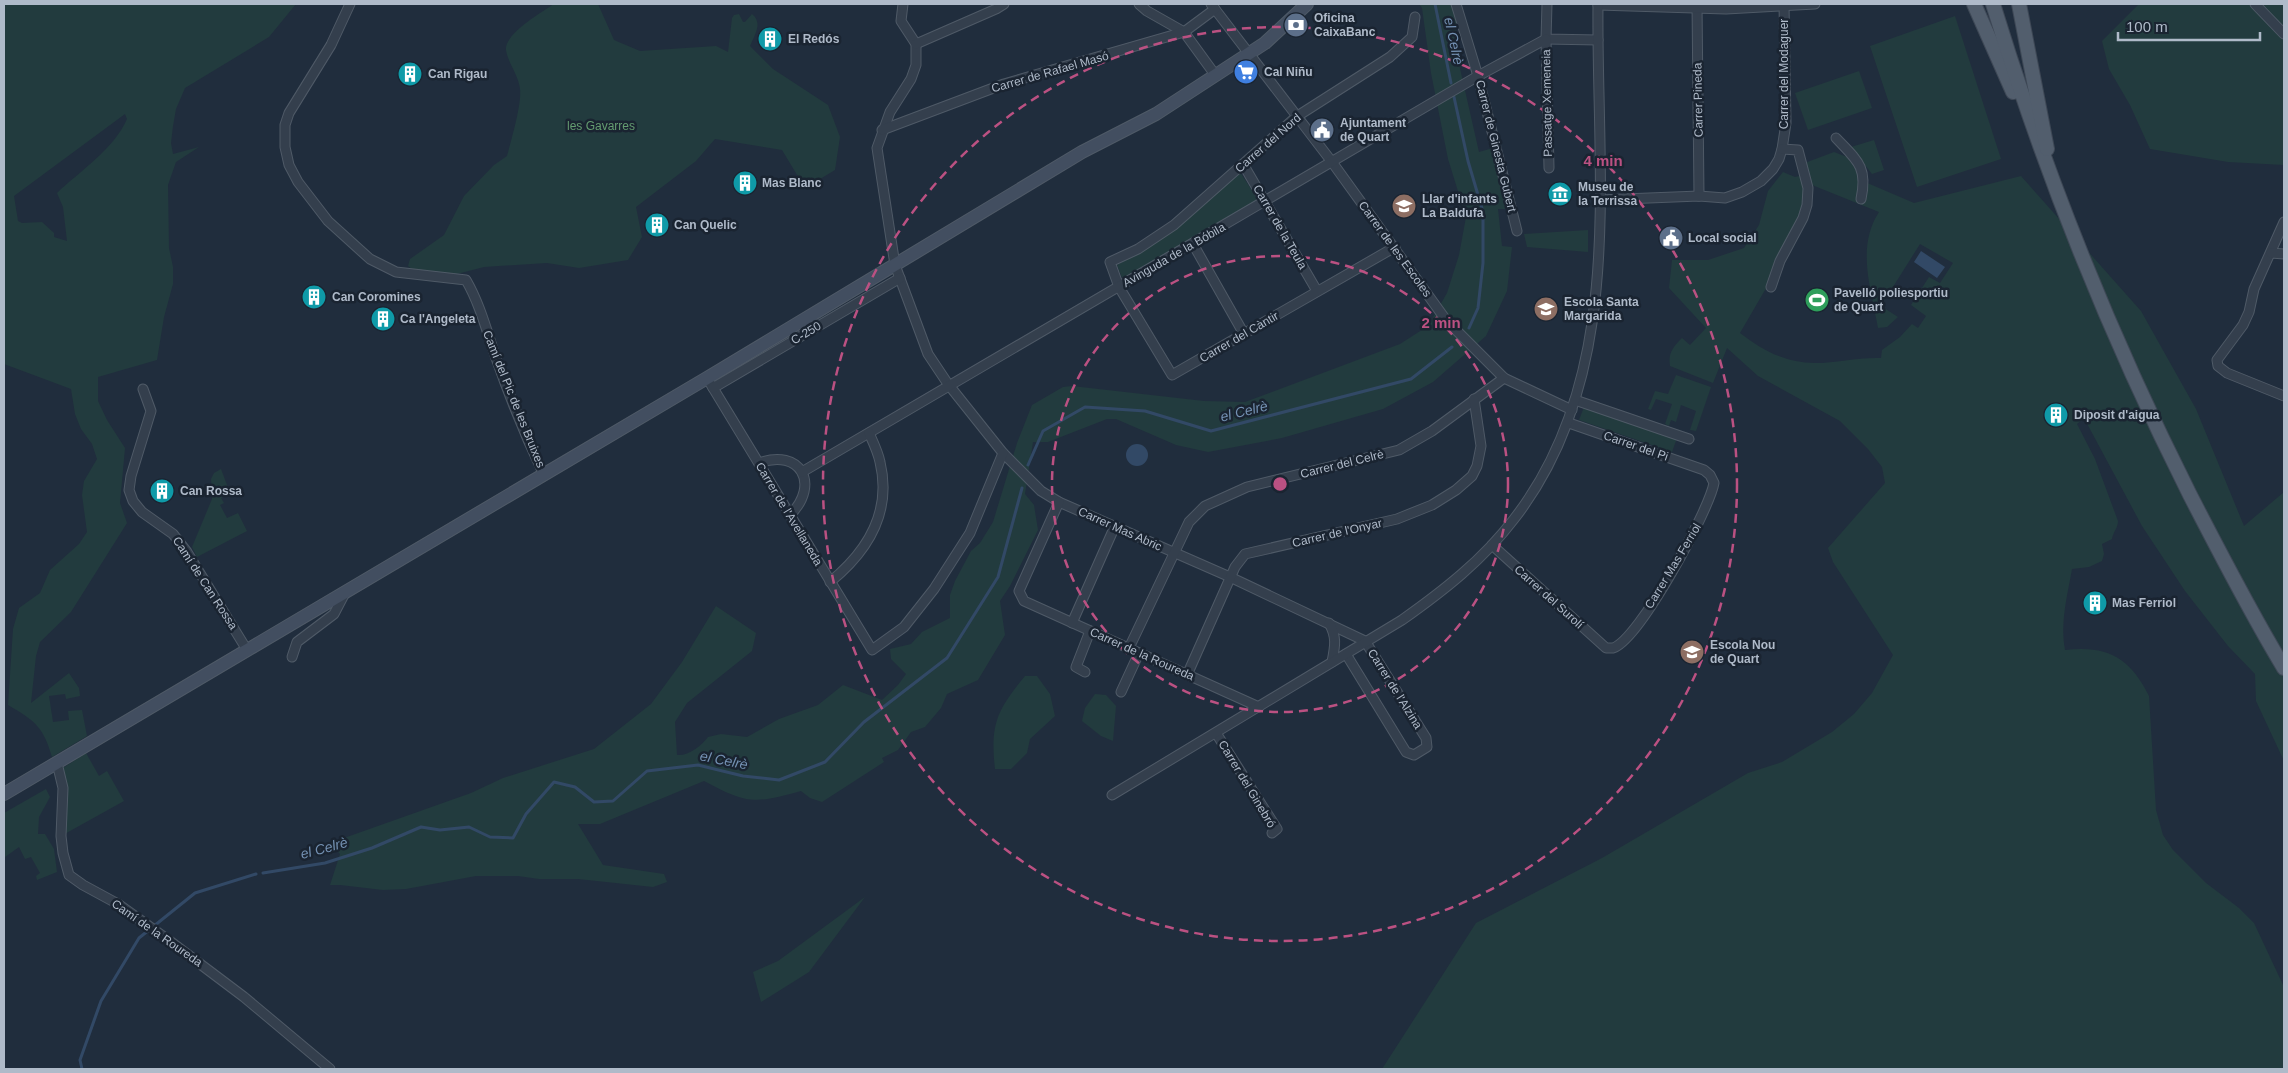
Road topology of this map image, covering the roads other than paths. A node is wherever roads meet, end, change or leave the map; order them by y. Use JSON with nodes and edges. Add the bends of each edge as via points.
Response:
{"nodes":[{"id":1,"x":350,"y":4,"type":"edge"},
{"id":2,"x":903,"y":4,"type":"edge"},
{"id":3,"x":1004,"y":4,"type":"edge"},
{"id":4,"x":1140,"y":4,"type":"edge"},
{"id":5,"x":1307,"y":4,"type":"edge"},
{"id":6,"x":1456,"y":4,"type":"edge"},
{"id":7,"x":1546,"y":4,"type":"edge"},
{"id":8,"x":1815,"y":4,"type":"edge"},
{"id":9,"x":1974,"y":4,"type":"edge"},
{"id":10,"x":1993,"y":4,"type":"edge"},
{"id":11,"x":2019,"y":4,"type":"edge"},
{"id":12,"x":2256,"y":4,"type":"edge"},
{"id":13,"x":1598,"y":5,"type":"edge"},
{"id":14,"x":1784,"y":5,"type":"edge"},
{"id":15,"x":1213,"y":6,"type":"edge"},
{"id":16,"x":1697,"y":6,"type":"edge"},
{"id":17,"x":1415,"y":17,"type":"dead end"},
{"id":18,"x":1184,"y":32,"type":"junction"},
{"id":19,"x":2284,"y":34,"type":"edge"},
{"id":20,"x":1546,"y":39,"type":"junction"},
{"id":21,"x":1598,"y":40,"type":"junction"},
{"id":22,"x":916,"y":44,"type":"junction"},
{"id":23,"x":1248,"y":54,"type":"junction"},
{"id":24,"x":1216,"y":76,"type":"junction"},
{"id":25,"x":1478,"y":76,"type":"junction"},
{"id":26,"x":1296,"y":117,"type":"junction"},
{"id":27,"x":2032,"y":126,"type":"junction"},
{"id":28,"x":882,"y":130,"type":"junction"},
{"id":29,"x":1836,"y":138,"type":"dead end"},
{"id":30,"x":1782,"y":149,"type":"junction"},
{"id":31,"x":1332,"y":162,"type":"junction"},
{"id":32,"x":1243,"y":164,"type":"junction"},
{"id":33,"x":1548,"y":168,"type":"dead end"},
{"id":34,"x":1699,"y":196,"type":"junction"},
{"id":35,"x":1861,"y":199,"type":"dead end"},
{"id":36,"x":1599,"y":200,"type":"junction"},
{"id":37,"x":1265,"y":201,"type":"junction"},
{"id":38,"x":2284,"y":222,"type":"edge"},
{"id":39,"x":1517,"y":231,"type":"dead end"},
{"id":40,"x":2073,"y":237,"type":"junction"},
{"id":41,"x":1193,"y":244,"type":"junction"},
{"id":42,"x":1395,"y":248,"type":"junction"},
{"id":43,"x":2271,"y":253,"type":"junction"},
{"id":44,"x":2284,"y":254,"type":"edge"},
{"id":45,"x":895,"y":265,"type":"junction"},
{"id":46,"x":900,"y":278,"type":"junction"},
{"id":47,"x":1120,"y":287,"type":"junction"},
{"id":48,"x":1770,"y":287,"type":"dead end"},
{"id":49,"x":1317,"y":291,"type":"junction"},
{"id":50,"x":1244,"y":334,"type":"junction"},
{"id":51,"x":1504,"y":378,"type":"junction"},
{"id":52,"x":710,"y":383,"type":"junction"},
{"id":53,"x":948,"y":384,"type":"junction"},
{"id":54,"x":143,"y":389,"type":"dead end"},
{"id":55,"x":2284,"y":396,"type":"edge"},
{"id":56,"x":1474,"y":399,"type":"junction"},
{"id":57,"x":1576,"y":400,"type":"junction"},
{"id":58,"x":1572,"y":410,"type":"junction"},
{"id":59,"x":1569,"y":423,"type":"junction"},
{"id":60,"x":869,"y":433,"type":"junction"},
{"id":61,"x":1689,"y":439,"type":"dead end"},
{"id":62,"x":1003,"y":453,"type":"junction"},
{"id":63,"x":759,"y":463,"type":"junction"},
{"id":64,"x":1704,"y":470,"type":"joint"},
{"id":65,"x":802,"y":472,"type":"junction"},
{"id":66,"x":544,"y":475,"type":"junction"},
{"id":67,"x":1058,"y":502,"type":"junction"},
{"id":68,"x":790,"y":515,"type":"junction"},
{"id":69,"x":1115,"y":526,"type":"junction"},
{"id":70,"x":1492,"y":545,"type":"junction"},
{"id":71,"x":1174,"y":552,"type":"junction"},
{"id":72,"x":1230,"y":577,"type":"junction"},
{"id":73,"x":830,"y":582,"type":"junction"},
{"id":74,"x":345,"y":593,"type":"junction"},
{"id":75,"x":1072,"y":623,"type":"junction"},
{"id":76,"x":1329,"y":623,"type":"junction"},
{"id":77,"x":1090,"y":631,"type":"junction"},
{"id":78,"x":1365,"y":641,"type":"junction"},
{"id":79,"x":1129,"y":648,"type":"junction"},
{"id":80,"x":1606,"y":648,"type":"joint"},
{"id":81,"x":247,"y":650,"type":"junction"},
{"id":82,"x":1139,"y":653,"type":"junction"},
{"id":83,"x":1346,"y":654,"type":"junction"},
{"id":84,"x":292,"y":657,"type":"dead end"},
{"id":85,"x":1332,"y":662,"type":"junction"},
{"id":86,"x":2284,"y":668,"type":"edge"},
{"id":87,"x":1085,"y":672,"type":"dead end"},
{"id":88,"x":1187,"y":675,"type":"junction"},
{"id":89,"x":1121,"y":692,"type":"dead end"},
{"id":90,"x":1259,"y":707,"type":"junction"},
{"id":91,"x":1216,"y":733,"type":"junction"},
{"id":92,"x":57,"y":763,"type":"junction"},
{"id":93,"x":4,"y":794,"type":"edge"},
{"id":94,"x":1112,"y":795,"type":"dead end"},
{"id":95,"x":1272,"y":833,"type":"dead end"},
{"id":96,"x":330,"y":1069,"type":"edge"}],
"edges":[{"from":1,"to":66,"type":"street","name":"Camí del Pic de les Bruixes","via":[[331,45],[289,113],[285,125],[285,147],[293,174],[328,221],[370,259],[396,272],[466,280]]},
{"from":2,"to":22,"type":"street","via":[[902,21]]},
{"from":3,"to":22,"type":"street"},
{"from":4,"to":18,"type":"street"},
{"from":5,"to":23,"type":"main road","number":"C-250","via":[[1266,43]]},
{"from":6,"to":25,"type":"street","name":"Carrer de Ginesta Gubert"},
{"from":7,"to":20,"type":"street","name":"Passatge Xemeneia"},
{"from":8,"to":14,"type":"street"},
{"from":9,"to":27,"type":"main road","via":[[2020,109]]},
{"from":10,"to":27,"type":"main road"},
{"from":11,"to":40,"type":"main road","via":[[2047,148],[2073,219]]},
{"from":12,"to":19,"type":"street"},
{"from":13,"to":16,"type":"street"},
{"from":13,"to":21,"type":"street"},
{"from":14,"to":16,"type":"street"},
{"from":14,"to":30,"type":"street","name":"Carrer del Modaguer","via":[[1786,123]]},
{"from":15,"to":18,"type":"street","name":"Carrer de Rafael Masó"},
{"from":15,"to":23,"type":"street","name":"Carrer de les Escoles"},
{"from":16,"to":34,"type":"street","name":"Carrer Pineda"},
{"from":17,"to":26,"type":"street","name":"Carrer del Nord","via":[[1412,37],[1390,57]]},
{"from":18,"to":24,"type":"street"},
{"from":18,"to":28,"type":"street","name":"Carrer de Rafael Masó","via":[[1004,84]]},
{"from":20,"to":21,"type":"street"},
{"from":20,"to":25,"type":"street","name":"Avinguda de la Bóbila"},
{"from":20,"to":33,"type":"street","name":"Passatge Xemeneia"},
{"from":21,"to":36,"type":"street"},
{"from":22,"to":28,"type":"street","name":"Carrer Mas Abric","via":[[916,66],[911,79]]},
{"from":23,"to":24,"type":"main road","number":"C-250"},
{"from":23,"to":26,"type":"street","name":"Carrer de les Escoles"},
{"from":24,"to":45,"type":"main road","number":"C-250"},
{"from":25,"to":31,"type":"street","name":"Avinguda de la Bóbila"},
{"from":25,"to":39,"type":"street","name":"Carrer de Ginesta Gubert"},
{"from":26,"to":31,"type":"street","name":"Carrer de les Escoles"},
{"from":26,"to":32,"type":"street","name":"Carrer del Nord"},
{"from":27,"to":40,"type":"main road"},
{"from":28,"to":45,"type":"street","name":"Carrer Mas Abric","via":[[877,148]]},
{"from":29,"to":35,"type":"street","via":[[1861,166],[1864,185]]},
{"from":30,"to":34,"type":"street","name":"Carrer del Modaguer","via":[[1773,169],[1742,192],[1725,198]]},
{"from":30,"to":48,"type":"street","via":[[1798,150],[1808,188],[1808,204]]},
{"from":31,"to":37,"type":"street","name":"Avinguda de la Bóbila"},
{"from":31,"to":42,"type":"street","name":"Carrer de les Escoles"},
{"from":32,"to":37,"type":"street","name":"Carrer de la Teula"},
{"from":32,"to":47,"type":"street","name":"Carrer del Nord","via":[[1174,225],[1138,249],[1110,262]]},
{"from":34,"to":36,"type":"street","name":"Carrer del Modaguer"},
{"from":36,"to":57,"type":"street","via":[[1597,286],[1590,342]]},
{"from":37,"to":41,"type":"street","name":"Avinguda de la Bóbila"},
{"from":37,"to":49,"type":"street","name":"Carrer de la Teula"},
{"from":38,"to":43,"type":"street"},
{"from":40,"to":86,"type":"main road","via":[[2124,358],[2169,452]]},
{"from":41,"to":47,"type":"street","name":"Avinguda de la Bóbila"},
{"from":41,"to":50,"type":"street"},
{"from":42,"to":49,"type":"street","name":"Carrer del Càntir"},
{"from":42,"to":51,"type":"street","name":"Carrer de les Escoles","via":[[1446,320]]},
{"from":43,"to":44,"type":"street"},
{"from":43,"to":55,"type":"street","via":[[2254,289],[2243,326],[2219,355],[2218,366],[2227,373]]},
{"from":45,"to":46,"type":"street","name":"Carrer Mas Abric"},
{"from":45,"to":52,"type":"main road","number":"C-250"},
{"from":46,"to":52,"type":"street","name":"C-250"},
{"from":46,"to":53,"type":"street","name":"Carrer Mas Abric","via":[[928,354]]},
{"from":47,"to":50,"type":"street","name":"Carrer del Càntir","via":[[1172,375]]},
{"from":47,"to":53,"type":"street","name":"Avinguda de la Bóbila"},
{"from":49,"to":50,"type":"street","name":"Carrer del Càntir"},
{"from":51,"to":56,"type":"street","name":"Carrer del Celrè"},
{"from":51,"to":58,"type":"street","name":"Carrer de les Escoles"},
{"from":52,"to":63,"type":"street","name":"Carrer de l'Avellaneda"},
{"from":52,"to":66,"type":"main road","number":"C-250"},
{"from":53,"to":60,"type":"street","name":"Avinguda de la Bóbila"},
{"from":53,"to":62,"type":"street","name":"Carrer Mas Abric"},
{"from":54,"to":81,"type":"street","name":"Camí de Can Rossa","via":[[151,411],[131,476],[133,501],[142,512],[173,534],[187,552]]},
{"from":56,"to":71,"type":"street","name":"Carrer del Celrè","via":[[1432,431],[1399,450],[1247,487],[1205,506],[1189,522]]},
{"from":56,"to":72,"type":"street","name":"Carrer de l'Onyar","via":[[1481,446],[1472,476],[1456,490],[1432,506],[1397,519],[1245,554]]},
{"from":57,"to":58,"type":"street"},
{"from":57,"to":61,"type":"street","name":"Carrer del Pi"},
{"from":58,"to":59,"type":"street"},
{"from":59,"to":64,"type":"street","name":"Carrer del Pi"},
{"from":59,"to":70,"type":"street","via":[[1515,518]]},
{"from":60,"to":65,"type":"street","name":"Avinguda de la Bóbila"},
{"from":60,"to":73,"type":"street","via":[[880,461],[883,483],[878,519],[864,549]]},
{"from":62,"to":67,"type":"street","name":"Carrer Mas Abric","via":[[1041,491]]},
{"from":62,"to":73,"type":"street","name":"Carrer de l'Avellaneda","via":[[970,533],[934,589],[904,627],[872,650]]},
{"from":63,"to":65,"type":"street","via":[[773,458],[784,460]]},
{"from":63,"to":68,"type":"street","name":"Carrer de l'Avellaneda"},
{"from":64,"to":80,"type":"street","name":"Carrer Mas Ferriol","via":[[1714,483],[1712,494],[1688,544],[1639,623],[1619,644]]},
{"from":65,"to":68,"type":"street","via":[[805,495]]},
{"from":66,"to":74,"type":"main road","number":"C-250"},
{"from":67,"to":69,"type":"street","name":"Carrer Mas Abric"},
{"from":67,"to":75,"type":"street","name":"Carrer de la Roureda","via":[[1018,591],[1024,601]]},
{"from":68,"to":73,"type":"street","name":"Carrer de l'Avellaneda"},
{"from":69,"to":71,"type":"street","name":"Carrer Mas Abric"},
{"from":69,"to":75,"type":"street"},
{"from":70,"to":78,"type":"street","via":[[1444,591]]},
{"from":70,"to":80,"type":"street","name":"Carrer del Surolí"},
{"from":71,"to":72,"type":"street","name":"Carrer Mas Abric"},
{"from":71,"to":79,"type":"street","name":"Carrer del Celrè"},
{"from":72,"to":76,"type":"street","name":"Carrer Mas Abric"},
{"from":72,"to":88,"type":"street","name":"Carrer de l'Onyar"},
{"from":74,"to":81,"type":"main road","number":"C-250"},
{"from":74,"to":84,"type":"street","via":[[334,614],[297,642]]},
{"from":75,"to":77,"type":"street","name":"Carrer de la Roureda"},
{"from":76,"to":78,"type":"street","name":"Carrer Mas Abric"},
{"from":76,"to":85,"type":"street","via":[[1336,645]]},
{"from":77,"to":79,"type":"street","name":"Carrer de la Roureda"},
{"from":77,"to":87,"type":"street","via":[[1076,667]]},
{"from":78,"to":83,"type":"street"},
{"from":78,"to":83,"type":"street","name":"Carrer de l'Alzina","via":[[1426,738],[1427,747],[1414,755],[1406,752]]},
{"from":79,"to":82,"type":"street","name":"Carrer de la Roureda"},
{"from":81,"to":92,"type":"main road","number":"C-250"},
{"from":82,"to":88,"type":"street","name":"Carrer de la Roureda"},
{"from":82,"to":89,"type":"street"},
{"from":83,"to":85,"type":"street"},
{"from":85,"to":90,"type":"street"},
{"from":88,"to":90,"type":"street","name":"Carrer de la Roureda"},
{"from":90,"to":91,"type":"street"},
{"from":91,"to":94,"type":"street"},
{"from":91,"to":95,"type":"street","name":"Carrer del Ginebró","via":[[1278,829]]},
{"from":92,"to":93,"type":"main road","number":"C-250"},
{"from":92,"to":96,"type":"street","name":"Camí de la Roureda","via":[[63,788],[61,836],[69,875],[112,900],[171,942],[244,997]]}]}
